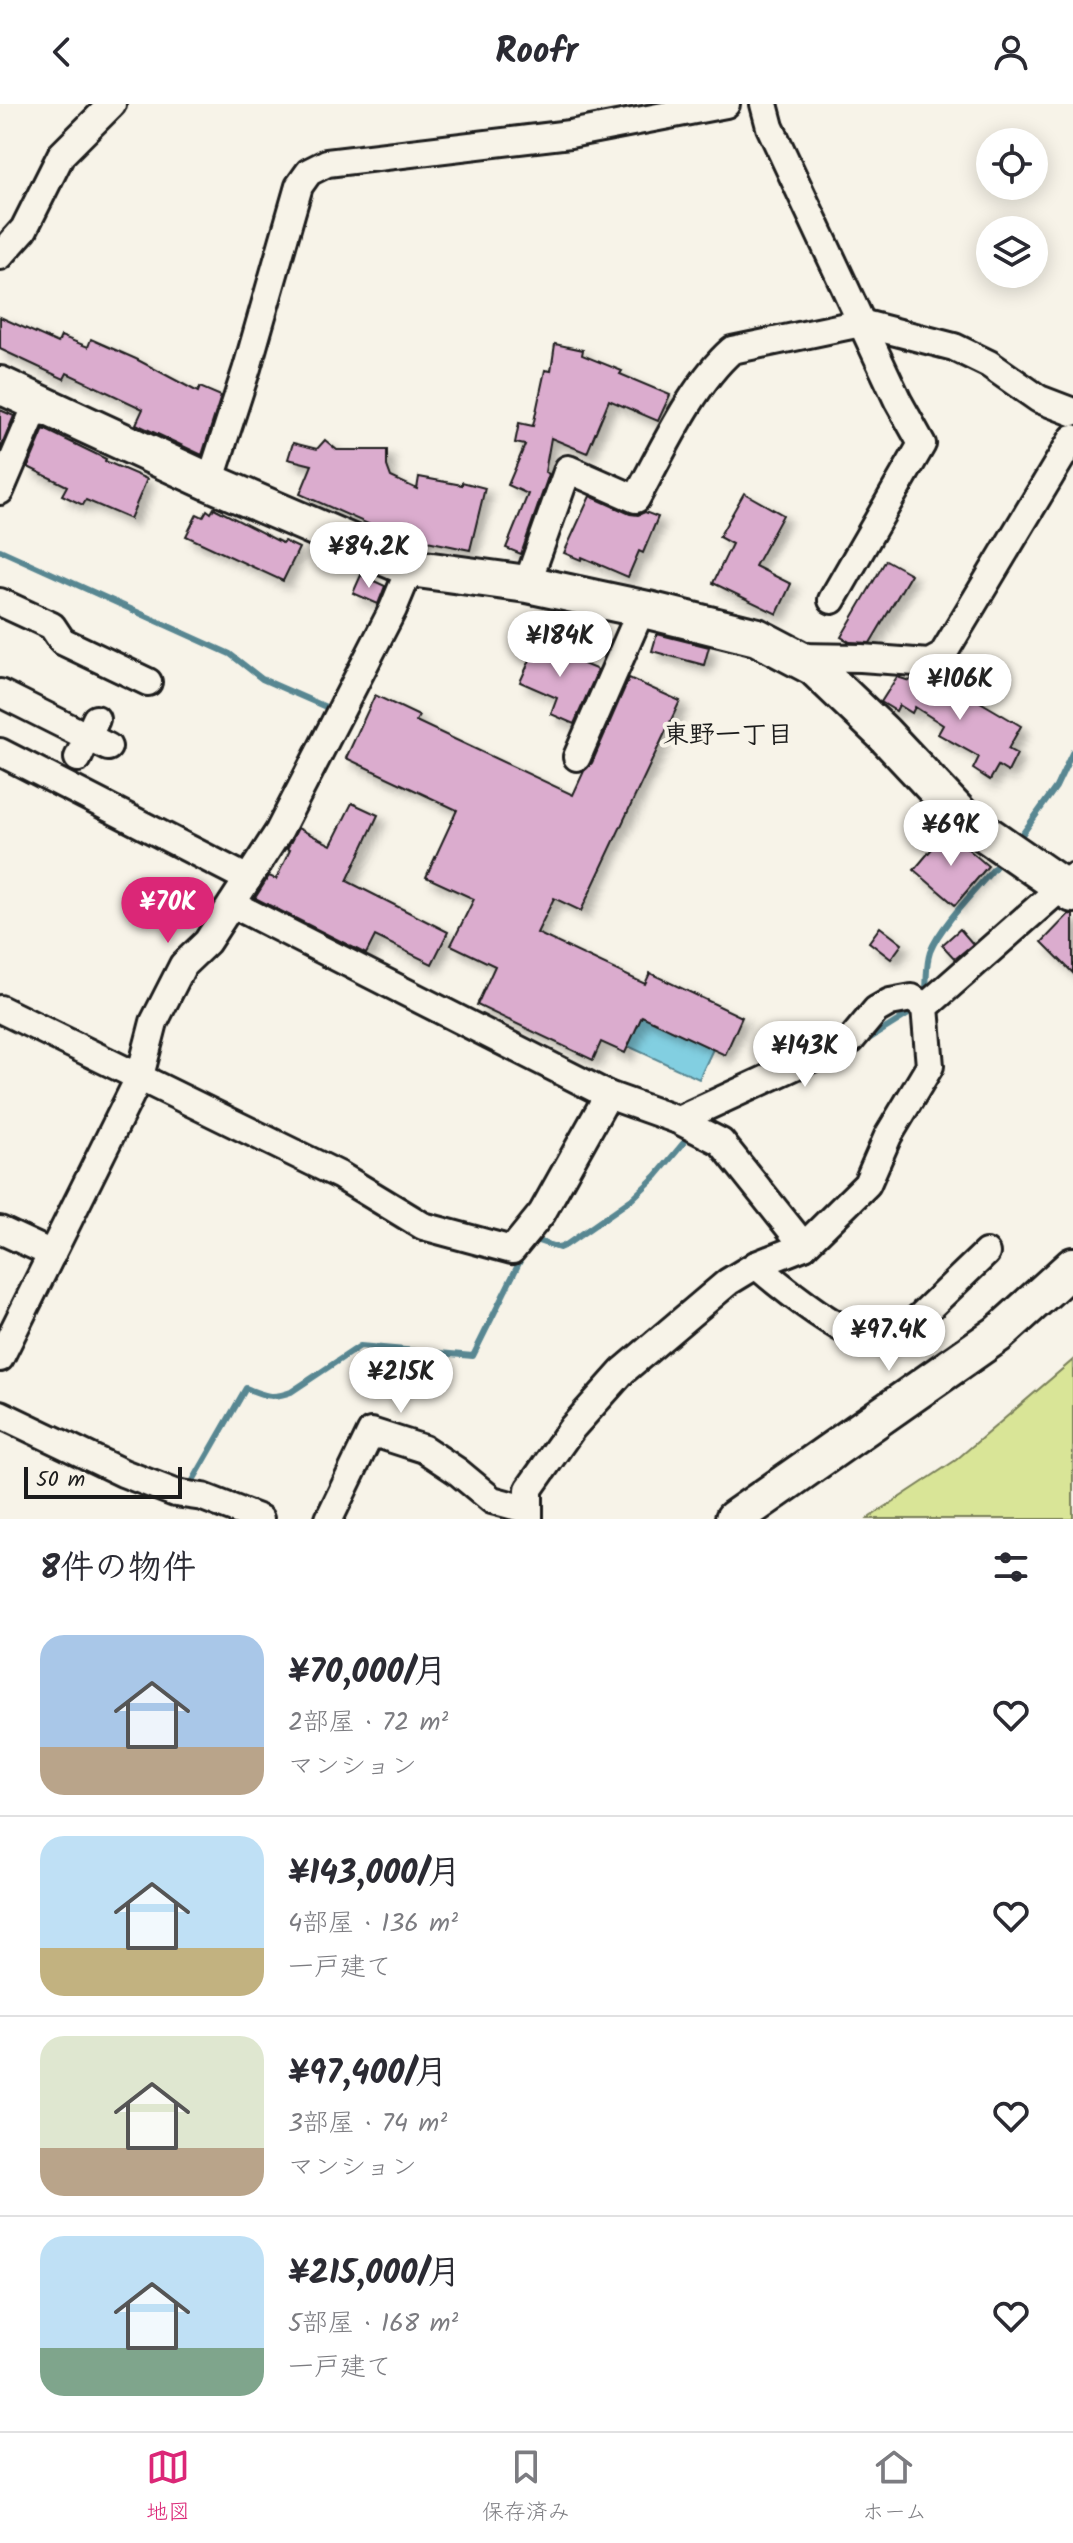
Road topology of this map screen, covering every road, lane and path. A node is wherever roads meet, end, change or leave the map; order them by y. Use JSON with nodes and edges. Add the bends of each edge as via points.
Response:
{"nodes":[{"id":1,"x":112,"y":104,"type":"edge"},
{"id":2,"x":726,"y":104,"type":"edge"},
{"id":3,"x":764,"y":104,"type":"edge"},
{"id":4,"x":0,"y":256,"type":"edge"},
{"id":5,"x":861,"y":323,"type":"junction"},
{"id":6,"x":0,"y":385,"type":"edge"},
{"id":7,"x":38,"y":402,"type":"junction"},
{"id":8,"x":1073,"y":412,"type":"edge"},
{"id":9,"x":1073,"y":438,"type":"edge"},
{"id":10,"x":210,"y":482,"type":"junction"},
{"id":11,"x":0,"y":491,"type":"edge"},
{"id":12,"x":410,"y":568,"type":"junction"},
{"id":13,"x":527,"y":584,"type":"junction"},
{"id":14,"x":832,"y":600,"type":"dead end"},
{"id":15,"x":0,"y":602,"type":"edge"},
{"id":16,"x":642,"y":608,"type":"junction"},
{"id":17,"x":799,"y":657,"type":"junction"},
{"id":18,"x":148,"y":682,"type":"dead end"},
{"id":19,"x":0,"y":693,"type":"edge"},
{"id":20,"x":92,"y":740,"type":"dead end"},
{"id":21,"x":0,"y":752,"type":"edge"},
{"id":22,"x":577,"y":757,"type":"dead end"},
{"id":23,"x":248,"y":879,"type":"junction"},
{"id":24,"x":1069,"y":886,"type":"edge"},
{"id":25,"x":232,"y":904,"type":"junction"},
{"id":26,"x":925,"y":1007,"type":"junction"},
{"id":27,"x":0,"y":1009,"type":"edge"},
{"id":28,"x":140,"y":1076,"type":"junction"},
{"id":29,"x":608,"y":1095,"type":"junction"},
{"id":30,"x":678,"y":1120,"type":"junction"},
{"id":31,"x":0,"y":1230,"type":"edge"},
{"id":32,"x":804,"y":1246,"type":"junction"},
{"id":33,"x":986,"y":1253,"type":"dead end"},
{"id":34,"x":52,"y":1254,"type":"junction"},
{"id":35,"x":756,"y":1265,"type":"junction"},
{"id":36,"x":1073,"y":1266,"type":"edge"},
{"id":37,"x":3,"y":1344,"type":"edge"},
{"id":38,"x":0,"y":1414,"type":"edge"},
{"id":39,"x":529,"y":1515,"type":"edge"},
{"id":40,"x":260,"y":1519,"type":"edge"},
{"id":41,"x":329,"y":1519,"type":"edge"},
{"id":42,"x":734,"y":1519,"type":"edge"}],
"edges":[{"from":1,"to":4,"type":"street","via":[[61,155],[24,229]]},
{"from":2,"to":10,"type":"street","via":[[570,134],[327,163],[309,172],[299,186]]},
{"from":3,"to":5,"type":"street"},
{"from":5,"to":8,"type":"street","via":[[954,347],[1039,399]]},
{"from":5,"to":13,"type":"street","via":[[732,350],[688,406],[636,499],[568,469]]},
{"from":5,"to":14,"type":"street","via":[[922,444]]},
{"from":6,"to":7,"type":"street"},
{"from":7,"to":10,"type":"street"},
{"from":7,"to":11,"type":"street"},
{"from":9,"to":17,"type":"street","via":[[942,656],[929,663]]},
{"from":10,"to":12,"type":"street"},
{"from":12,"to":13,"type":"street"},
{"from":12,"to":23,"type":"street","via":[[286,817]]},
{"from":13,"to":16,"type":"street"},
{"from":15,"to":18,"type":"street","via":[[52,626],[62,641]]},
{"from":16,"to":17,"type":"street","via":[[757,637]]},
{"from":16,"to":22,"type":"street"},
{"from":17,"to":24,"type":"street","via":[[883,733],[963,818]]},
{"from":19,"to":20,"type":"street"},
{"from":21,"to":23,"type":"street"},
{"from":23,"to":25,"type":"street"},
{"from":24,"to":26,"type":"street"},
{"from":25,"to":28,"type":"street","via":[[207,942],[183,965],[154,1022]]},
{"from":25,"to":29,"type":"street"},
{"from":26,"to":30,"type":"street","via":[[912,998],[890,1002],[876,1010],[851,1040]]},
{"from":26,"to":32,"type":"street","via":[[930,1066],[888,1136],[867,1184]]},
{"from":27,"to":28,"type":"street"},
{"from":28,"to":29,"type":"street","via":[[339,1175],[423,1226],[512,1250],[542,1213]]},
{"from":28,"to":34,"type":"street"},
{"from":29,"to":30,"type":"street"},
{"from":30,"to":32,"type":"street","via":[[721,1142]]},
{"from":31,"to":34,"type":"street"},
{"from":32,"to":35,"type":"street"},
{"from":33,"to":35,"type":"street","via":[[904,1332],[879,1343],[815,1312]]},
{"from":34,"to":37,"type":"street"},
{"from":35,"to":39,"type":"street","via":[[728,1282],[623,1371],[572,1428],[529,1489]]},
{"from":36,"to":42,"type":"street","via":[[998,1334]]},
{"from":38,"to":40,"type":"street","via":[[123,1473]]},
{"from":39,"to":41,"type":"street","via":[[492,1500],[424,1449],[371,1432]]}]}
